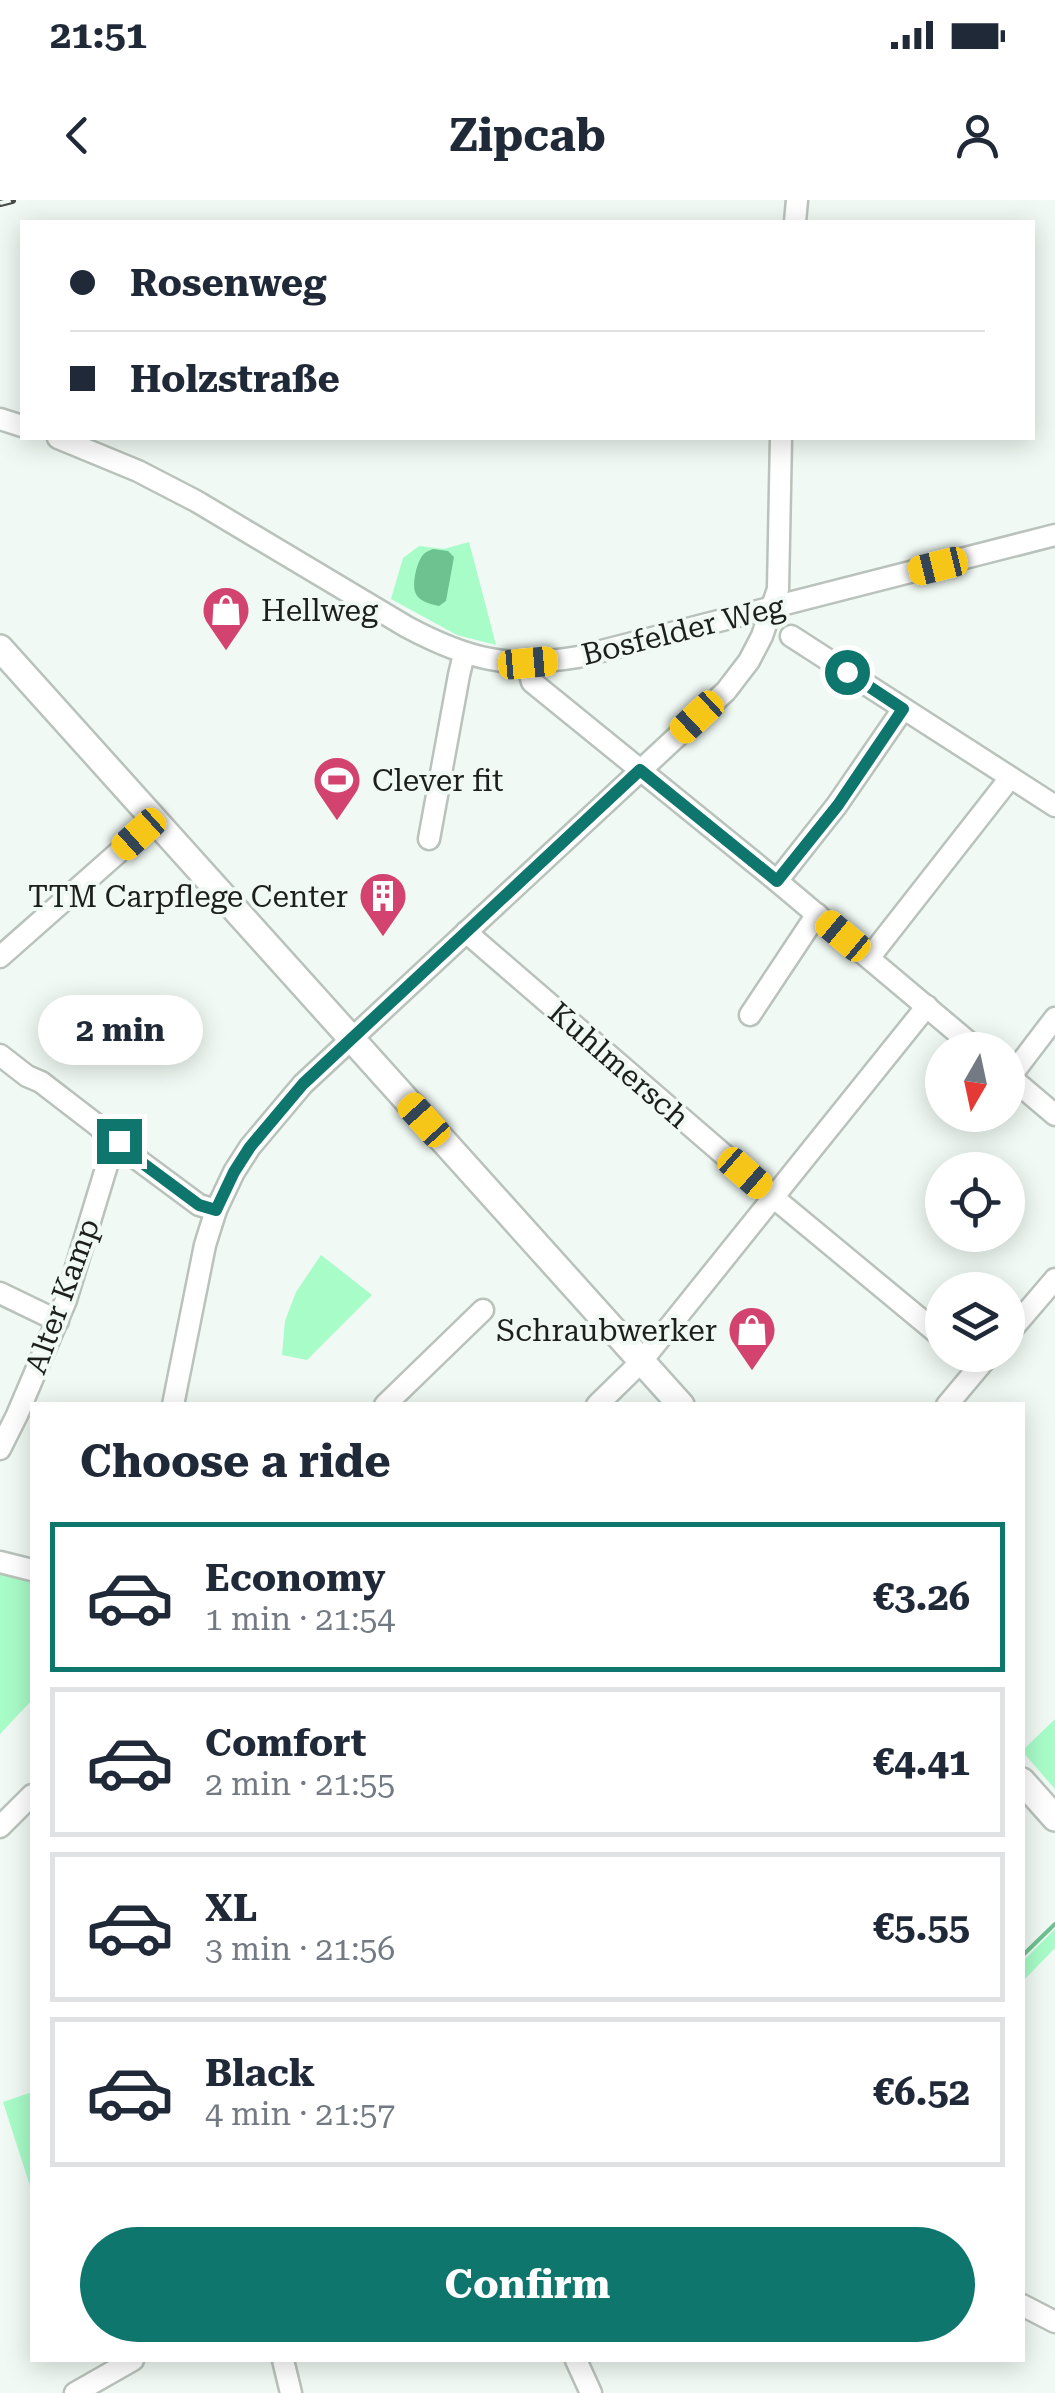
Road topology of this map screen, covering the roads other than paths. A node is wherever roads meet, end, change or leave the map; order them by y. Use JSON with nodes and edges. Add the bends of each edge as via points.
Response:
{"nodes":[{"id":1,"x":63,"y":440,"type":"edge"},
{"id":2,"x":781,"y":440,"type":"edge"},
{"id":3,"x":1052,"y":543,"type":"edge"},
{"id":4,"x":772,"y":608,"type":"junction"},
{"id":5,"x":792,"y":636,"type":"dead end"},
{"id":6,"x":0,"y":648,"type":"edge"},
{"id":7,"x":464,"y":654,"type":"junction"},
{"id":8,"x":528,"y":663,"type":"junction"},
{"id":9,"x":903,"y":709,"type":"junction"},
{"id":10,"x":640,"y":770,"type":"junction"},
{"id":11,"x":1010,"y":778,"type":"junction"},
{"id":12,"x":1055,"y":806,"type":"edge"},
{"id":13,"x":154,"y":820,"type":"junction"},
{"id":14,"x":429,"y":839,"type":"dead end"},
{"id":15,"x":777,"y":881,"type":"junction"},
{"id":16,"x":817,"y":914,"type":"junction"},
{"id":17,"x":466,"y":932,"type":"junction"},
{"id":18,"x":0,"y":957,"type":"edge"},
{"id":19,"x":870,"y":958,"type":"junction"},
{"id":20,"x":927,"y":1006,"type":"junction"},
{"id":21,"x":750,"y":1015,"type":"dead end"},
{"id":22,"x":1055,"y":1018,"type":"edge"},
{"id":23,"x":957,"y":1032,"type":"edge"},
{"id":24,"x":352,"y":1038,"type":"junction"},
{"id":25,"x":0,"y":1055,"type":"edge"},
{"id":26,"x":1025,"y":1056,"type":"edge"},
{"id":27,"x":1025,"y":1090,"type":"edge"},
{"id":28,"x":1055,"y":1115,"type":"edge"},
{"id":29,"x":119,"y":1141,"type":"junction"},
{"id":30,"x":773,"y":1198,"type":"junction"},
{"id":31,"x":216,"y":1210,"type":"junction"},
{"id":32,"x":1055,"y":1279,"type":"edge"},
{"id":33,"x":0,"y":1293,"type":"edge"},
{"id":34,"x":483,"y":1310,"type":"dead end"},
{"id":35,"x":1025,"y":1314,"type":"edge"},
{"id":36,"x":58,"y":1320,"type":"junction"},
{"id":37,"x":925,"y":1323,"type":"edge"},
{"id":38,"x":642,"y":1362,"type":"junction"},
{"id":39,"x":969,"y":1372,"type":"edge"},
{"id":40,"x":174,"y":1402,"type":"edge"},
{"id":41,"x":387,"y":1402,"type":"edge"},
{"id":42,"x":600,"y":1402,"type":"edge"},
{"id":43,"x":678,"y":1402,"type":"edge"},
{"id":44,"x":950,"y":1402,"type":"edge"},
{"id":45,"x":0,"y":1448,"type":"edge"},
{"id":46,"x":0,"y":1562,"type":"edge"},
{"id":47,"x":30,"y":1570,"type":"edge"},
{"id":48,"x":1025,"y":1784,"type":"edge"},
{"id":49,"x":30,"y":1797,"type":"edge"},
{"id":50,"x":1055,"y":1818,"type":"edge"},
{"id":51,"x":0,"y":1828,"type":"edge"},
{"id":52,"x":1025,"y":2306,"type":"edge"},
{"id":53,"x":1055,"y":2322,"type":"edge"},
{"id":54,"x":129,"y":2362,"type":"edge"},
{"id":55,"x":283,"y":2362,"type":"edge"},
{"id":56,"x":577,"y":2362,"type":"edge"},
{"id":57,"x":75,"y":2393,"type":"edge"},
{"id":58,"x":291,"y":2393,"type":"edge"},
{"id":59,"x":591,"y":2393,"type":"edge"}],
"edges":[{"from":1,"to":7,"type":"street","name":"Bosfelder Weg","via":[[196,501]]},
{"from":2,"to":4,"type":"street"},
{"from":3,"to":4,"type":"street","name":"Bosfelder Weg"},
{"from":4,"to":8,"type":"street","name":"Bosfelder Weg","via":[[578,657]]},
{"from":4,"to":10,"type":"street","via":[[749,661],[726,691]]},
{"from":5,"to":9,"type":"street"},
{"from":6,"to":13,"type":"main road"},
{"from":7,"to":8,"type":"street","name":"Bosfelder Weg"},
{"from":7,"to":14,"type":"street"},
{"from":8,"to":10,"type":"street","via":[[532,682]]},
{"from":9,"to":11,"type":"street"},
{"from":9,"to":15,"type":"street"},
{"from":10,"to":15,"type":"street"},
{"from":10,"to":17,"type":"street"},
{"from":11,"to":12,"type":"street"},
{"from":11,"to":19,"type":"street"},
{"from":13,"to":18,"type":"street"},
{"from":13,"to":24,"type":"main road"},
{"from":15,"to":16,"type":"street"},
{"from":16,"to":19,"type":"street"},
{"from":16,"to":21,"type":"street"},
{"from":17,"to":24,"type":"street"},
{"from":17,"to":30,"type":"street","name":"Kuhlmersch"},
{"from":19,"to":20,"type":"street"},
{"from":20,"to":23,"type":"street"},
{"from":20,"to":30,"type":"street"},
{"from":22,"to":26,"type":"street"},
{"from":24,"to":31,"type":"street","via":[[271,1120]]},
{"from":24,"to":38,"type":"main road"},
{"from":25,"to":29,"type":"street"},
{"from":27,"to":28,"type":"street"},
{"from":29,"to":31,"type":"street","via":[[199,1205]]},
{"from":29,"to":36,"type":"street","name":"Alter Kamp"},
{"from":30,"to":37,"type":"street","name":"Kuhlmersch"},
{"from":30,"to":38,"type":"street"},
{"from":31,"to":40,"type":"street"},
{"from":32,"to":35,"type":"street"},
{"from":33,"to":36,"type":"street"},
{"from":34,"to":41,"type":"street"},
{"from":36,"to":45,"type":"street","name":"Alter Kamp"},
{"from":38,"to":42,"type":"street"},
{"from":38,"to":43,"type":"main road"},
{"from":39,"to":44,"type":"street"},
{"from":46,"to":47,"type":"street"},
{"from":48,"to":50,"type":"main road"},
{"from":49,"to":51,"type":"street"},
{"from":52,"to":53,"type":"street"},
{"from":54,"to":57,"type":"street"},
{"from":55,"to":58,"type":"street"},
{"from":56,"to":59,"type":"street"}]}
